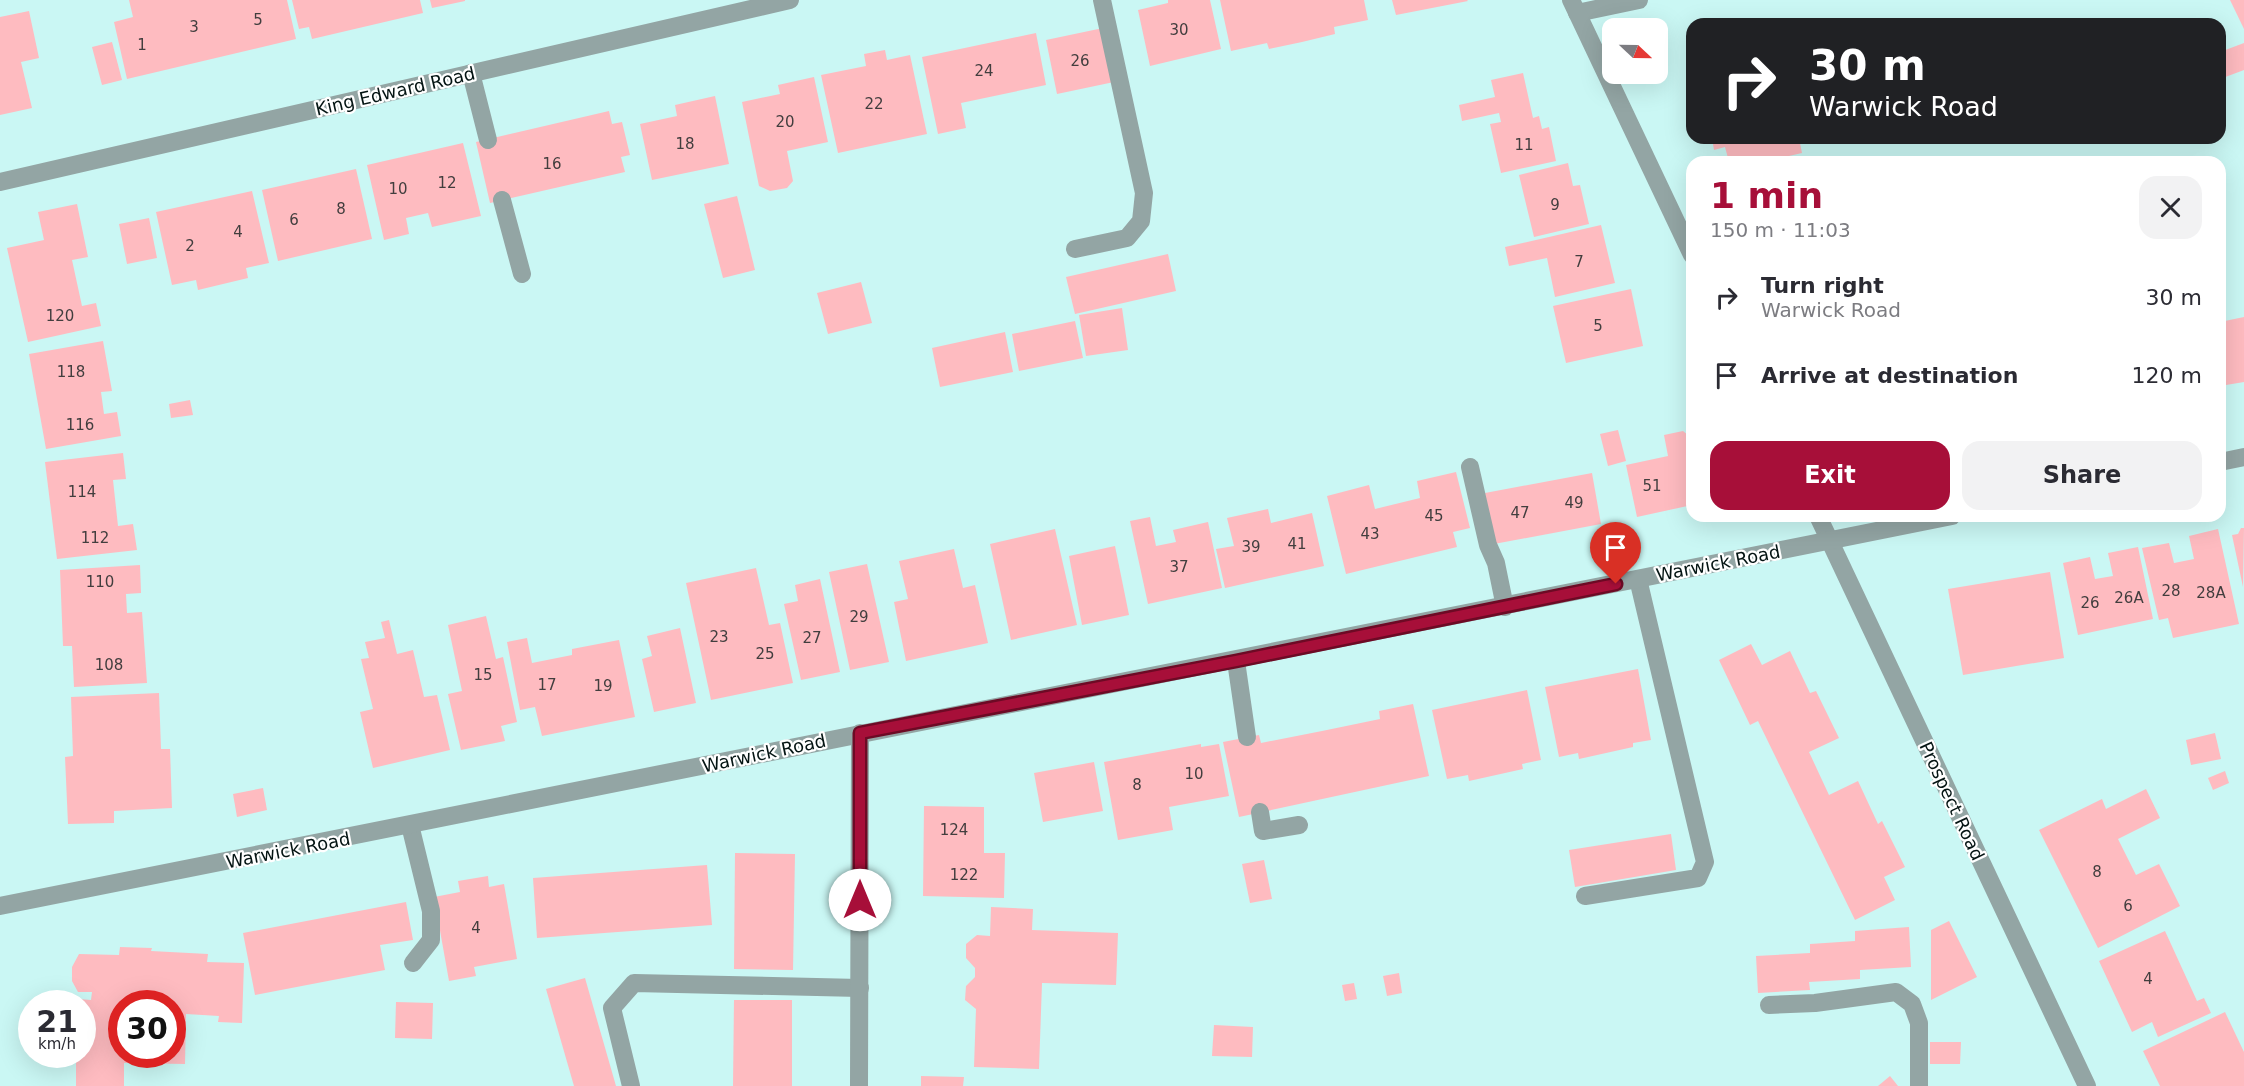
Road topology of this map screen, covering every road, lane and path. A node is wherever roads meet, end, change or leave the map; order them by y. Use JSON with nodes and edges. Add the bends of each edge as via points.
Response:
{"nodes":[{"id":1,"x":790,"y":0,"type":"edge"},
{"id":2,"x":1102,"y":0,"type":"edge"},
{"id":3,"x":1640,"y":0,"type":"edge"},
{"id":4,"x":1574,"y":6,"type":"edge"},
{"id":5,"x":471,"y":73,"type":"junction"},
{"id":6,"x":488,"y":140,"type":"dead end"},
{"id":7,"x":0,"y":182,"type":"edge"},
{"id":8,"x":502,"y":200,"type":"dead end"},
{"id":9,"x":1686,"y":242,"type":"edge"},
{"id":10,"x":1075,"y":249,"type":"dead end"},
{"id":11,"x":522,"y":274,"type":"dead end"},
{"id":12,"x":2244,"y":458,"type":"edge"},
{"id":13,"x":2226,"y":461,"type":"edge"},
{"id":14,"x":1470,"y":467,"type":"dead end"},
{"id":15,"x":1821,"y":522,"type":"edge"},
{"id":16,"x":1922,"y":522,"type":"edge"},
{"id":17,"x":1829,"y":541,"type":"junction"},
{"id":18,"x":1638,"y":579,"type":"junction"},
{"id":19,"x":1505,"y":607,"type":"junction"},
{"id":20,"x":1236,"y":661,"type":"junction"},
{"id":21,"x":860,"y":733,"type":"junction"},
{"id":22,"x":1247,"y":737,"type":"dead end"},
{"id":23,"x":1260,"y":812,"type":"dead end"},
{"id":24,"x":410,"y":825,"type":"junction"},
{"id":25,"x":1299,"y":825,"type":"dead end"},
{"id":26,"x":1585,"y":896,"type":"dead end"},
{"id":27,"x":0,"y":906,"type":"edge"},
{"id":28,"x":412,"y":963,"type":"dead end"},
{"id":29,"x":860,"y":988,"type":"junction"},
{"id":30,"x":1770,"y":1005,"type":"dead end"},
{"id":31,"x":632,"y":1086,"type":"edge"},
{"id":32,"x":859,"y":1086,"type":"edge"},
{"id":33,"x":1919,"y":1086,"type":"edge"},
{"id":34,"x":2087,"y":1086,"type":"edge"}],
"edges":[{"from":1,"to":5,"type":"street","name":"King Edward Road"},
{"from":2,"to":10,"type":"street","via":[[1144,193],[1141,221],[1127,238]]},
{"from":3,"to":4,"type":"street"},
{"from":4,"to":9,"type":"street"},
{"from":5,"to":6,"type":"street"},
{"from":5,"to":7,"type":"street","name":"King Edward Road"},
{"from":8,"to":11,"type":"street"},
{"from":12,"to":13,"type":"street"},
{"from":14,"to":19,"type":"street"},
{"from":15,"to":17,"type":"street","name":"Prospect Road"},
{"from":16,"to":17,"type":"street","name":"Warwick Road"},
{"from":17,"to":18,"type":"street","name":"Warwick Road"},
{"from":17,"to":34,"type":"street","name":"Prospect Road"},
{"from":18,"to":19,"type":"street","name":"Warwick Road"},
{"from":18,"to":26,"type":"street","via":[[1705,862],[1698,878]]},
{"from":19,"to":20,"type":"street","name":"Warwick Road"},
{"from":20,"to":21,"type":"street","name":"Warwick Road"},
{"from":20,"to":22,"type":"street"},
{"from":21,"to":24,"type":"street","name":"Warwick Road"},
{"from":21,"to":29,"type":"street"},
{"from":23,"to":25,"type":"street","via":[[1263,831]]},
{"from":24,"to":27,"type":"street","name":"Warwick Road"},
{"from":24,"to":28,"type":"street","via":[[431,911],[431,940]]},
{"from":29,"to":31,"type":"street","via":[[634,983],[612,1008]]},
{"from":29,"to":32,"type":"street"},
{"from":30,"to":33,"type":"street","via":[[1896,992],[1911,1004],[1919,1023]]}]}
